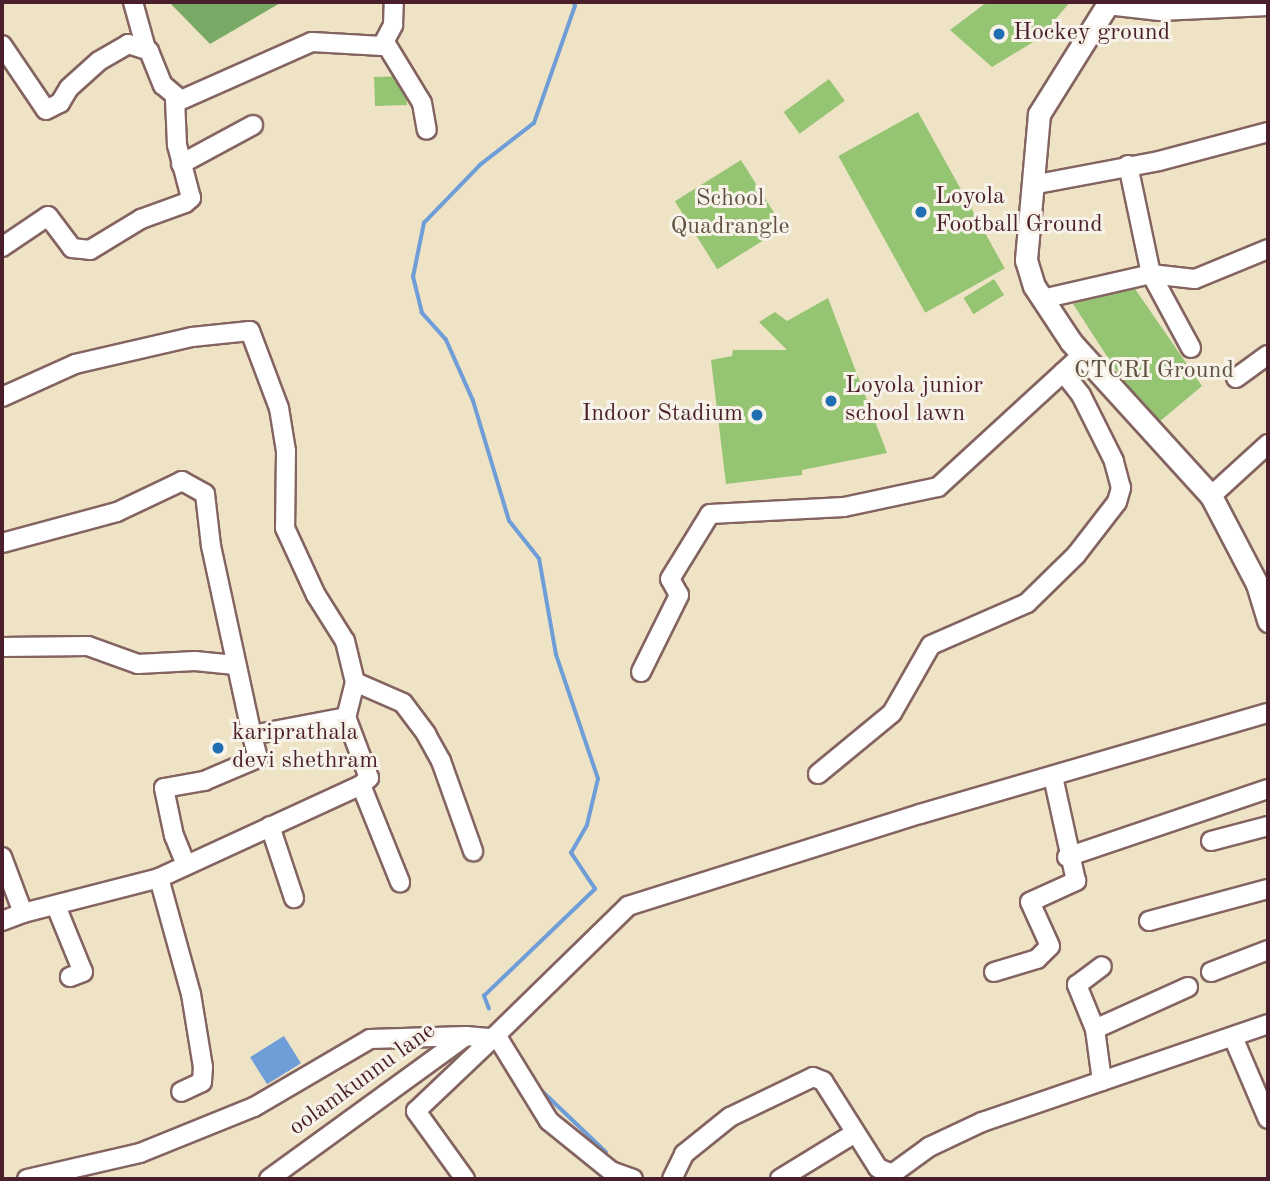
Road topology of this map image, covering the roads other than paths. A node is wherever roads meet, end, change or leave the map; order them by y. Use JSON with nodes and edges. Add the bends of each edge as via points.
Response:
{"nodes":[{"id":1,"x":133,"y":2,"type":"edge"},
{"id":2,"x":394,"y":2,"type":"edge"},
{"id":3,"x":1108,"y":4,"type":"edge"},
{"id":4,"x":1268,"y":6,"type":"edge"},
{"id":5,"x":386,"y":44,"type":"junction"},
{"id":6,"x":2,"y":46,"type":"edge"},
{"id":7,"x":146,"y":48,"type":"junction"},
{"id":8,"x":175,"y":99,"type":"junction"},
{"id":9,"x":253,"y":125,"type":"dead end"},
{"id":10,"x":427,"y":130,"type":"dead end"},
{"id":11,"x":1268,"y":132,"type":"edge"},
{"id":12,"x":181,"y":163,"type":"junction"},
{"id":13,"x":1128,"y":165,"type":"junction"},
{"id":14,"x":1032,"y":185,"type":"junction"},
{"id":15,"x":2,"y":247,"type":"edge"},
{"id":16,"x":1268,"y":249,"type":"edge"},
{"id":17,"x":1152,"y":274,"type":"junction"},
{"id":18,"x":1042,"y":299,"type":"junction"},
{"id":19,"x":1191,"y":348,"type":"dead end"},
{"id":20,"x":1082,"y":355,"type":"junction"},
{"id":21,"x":1268,"y":355,"type":"edge"},
{"id":22,"x":1063,"y":372,"type":"junction"},
{"id":23,"x":1236,"y":379,"type":"dead end"},
{"id":24,"x":2,"y":397,"type":"edge"},
{"id":25,"x":1268,"y":444,"type":"edge"},
{"id":26,"x":1211,"y":496,"type":"junction"},
{"id":27,"x":2,"y":543,"type":"edge"},
{"id":28,"x":1268,"y":621,"type":"edge"},
{"id":29,"x":2,"y":647,"type":"edge"},
{"id":30,"x":235,"y":665,"type":"junction"},
{"id":31,"x":641,"y":672,"type":"dead end"},
{"id":32,"x":355,"y":682,"type":"junction"},
{"id":33,"x":1268,"y":713,"type":"edge"},
{"id":34,"x":346,"y":717,"type":"junction"},
{"id":35,"x":252,"y":735,"type":"junction"},
{"id":36,"x":818,"y":774,"type":"dead end"},
{"id":37,"x":1053,"y":776,"type":"junction"},
{"id":38,"x":361,"y":785,"type":"junction"},
{"id":39,"x":1268,"y":789,"type":"edge"},
{"id":40,"x":270,"y":826,"type":"junction"},
{"id":41,"x":1268,"y":826,"type":"edge"},
{"id":42,"x":1210,"y":841,"type":"dead end"},
{"id":43,"x":474,"y":851,"type":"dead end"},
{"id":44,"x":1067,"y":857,"type":"junction"},
{"id":45,"x":2,"y":858,"type":"edge"},
{"id":46,"x":186,"y":865,"type":"junction"},
{"id":47,"x":159,"y":878,"type":"junction"},
{"id":48,"x":400,"y":882,"type":"dead end"},
{"id":49,"x":1268,"y":889,"type":"edge"},
{"id":50,"x":293,"y":898,"type":"dead end"},
{"id":51,"x":57,"y":906,"type":"junction"},
{"id":52,"x":23,"y":913,"type":"junction"},
{"id":53,"x":2,"y":920,"type":"edge"},
{"id":54,"x":1149,"y":921,"type":"dead end"},
{"id":55,"x":1268,"y":950,"type":"edge"},
{"id":56,"x":1102,"y":965,"type":"dead end"},
{"id":57,"x":994,"y":972,"type":"dead end"},
{"id":58,"x":1210,"y":972,"type":"dead end"},
{"id":59,"x":70,"y":977,"type":"dead end"},
{"id":60,"x":1188,"y":987,"type":"dead end"},
{"id":61,"x":1268,"y":1024,"type":"edge"},
{"id":62,"x":1095,"y":1029,"type":"junction"},
{"id":63,"x":466,"y":1036,"type":"junction"},
{"id":64,"x":494,"y":1037,"type":"junction"},
{"id":65,"x":1233,"y":1037,"type":"junction"},
{"id":66,"x":1101,"y":1081,"type":"junction"},
{"id":67,"x":181,"y":1092,"type":"dead end"},
{"id":68,"x":1268,"y":1119,"type":"edge"},
{"id":69,"x":855,"y":1133,"type":"junction"},
{"id":70,"x":27,"y":1179,"type":"edge"},
{"id":71,"x":269,"y":1179,"type":"edge"},
{"id":72,"x":465,"y":1179,"type":"edge"},
{"id":73,"x":634,"y":1179,"type":"edge"},
{"id":74,"x":672,"y":1179,"type":"edge"},
{"id":75,"x":780,"y":1179,"type":"edge"}],
"edges":[{"from":1,"to":7,"type":"street"},
{"from":2,"to":5,"type":"street"},
{"from":3,"to":4,"type":"street","via":[[1160,11]]},
{"from":3,"to":14,"type":"main road","via":[[1039,114]]},
{"from":5,"to":8,"type":"street","via":[[377,48],[312,42],[250,65],[188,98]]},
{"from":5,"to":10,"type":"street","via":[[422,103]]},
{"from":6,"to":7,"type":"street","via":[[46,110],[60,103],[69,88],[121,47]]},
{"from":7,"to":8,"type":"street"},
{"from":8,"to":12,"type":"street"},
{"from":9,"to":12,"type":"street"},
{"from":11,"to":13,"type":"street"},
{"from":12,"to":15,"type":"street","via":[[191,198],[90,250],[72,248],[46,216]]},
{"from":13,"to":14,"type":"street"},
{"from":13,"to":17,"type":"street"},
{"from":14,"to":18,"type":"main road","via":[[1026,260]]},
{"from":16,"to":17,"type":"street","via":[[1195,279]]},
{"from":17,"to":18,"type":"street"},
{"from":17,"to":19,"type":"street"},
{"from":18,"to":20,"type":"main road"},
{"from":20,"to":22,"type":"street"},
{"from":20,"to":26,"type":"main road"},
{"from":21,"to":23,"type":"street"},
{"from":22,"to":31,"type":"street","via":[[938,487],[844,508],[710,514],[670,579],[679,595]]},
{"from":22,"to":36,"type":"street","via":[[1082,395],[1114,461],[1121,488],[1117,502],[1076,555],[1027,603],[932,645],[892,713]]},
{"from":24,"to":32,"type":"street","via":[[75,364],[192,337],[250,331],[279,408],[286,451],[285,528],[316,595],[345,642]]},
{"from":25,"to":26,"type":"street"},
{"from":26,"to":28,"type":"main road","via":[[1257,584]]},
{"from":27,"to":30,"type":"street","via":[[117,512],[182,481],[205,494]]},
{"from":29,"to":30,"type":"street","via":[[88,646],[138,664],[195,661]]},
{"from":30,"to":35,"type":"street"},
{"from":32,"to":34,"type":"street"},
{"from":32,"to":43,"type":"street","via":[[403,703],[426,734],[441,761]]},
{"from":33,"to":37,"type":"street"},
{"from":34,"to":35,"type":"street"},
{"from":34,"to":38,"type":"street","via":[[369,778]]},
{"from":35,"to":46,"type":"street","via":[[258,758],[204,781],[164,788],[174,836]]},
{"from":37,"to":44,"type":"street"},
{"from":37,"to":64,"type":"street","via":[[628,906]]},
{"from":38,"to":40,"type":"street"},
{"from":38,"to":48,"type":"street"},
{"from":39,"to":44,"type":"street"},
{"from":40,"to":46,"type":"street"},
{"from":40,"to":50,"type":"street"},
{"from":41,"to":42,"type":"street"},
{"from":44,"to":57,"type":"street","via":[[1075,884],[1030,902],[1050,946],[1037,959]]},
{"from":45,"to":52,"type":"street"},
{"from":46,"to":47,"type":"street"},
{"from":47,"to":51,"type":"street"},
{"from":47,"to":67,"type":"street","via":[[191,994],[203,1067],[202,1082]]},
{"from":49,"to":54,"type":"street"},
{"from":51,"to":52,"type":"street"},
{"from":51,"to":59,"type":"street","via":[[83,972]]},
{"from":52,"to":53,"type":"street"},
{"from":55,"to":58,"type":"street"},
{"from":56,"to":62,"type":"street","via":[[1077,985]]},
{"from":60,"to":62,"type":"street"},
{"from":61,"to":65,"type":"street"},
{"from":62,"to":66,"type":"street"},
{"from":63,"to":64,"type":"street","name":"oolamkunnu lane"},
{"from":63,"to":70,"type":"street","via":[[370,1039],[254,1107],[140,1153]]},
{"from":63,"to":71,"type":"street","name":"oolamkunnu lane"},
{"from":64,"to":72,"type":"street","via":[[416,1111]]},
{"from":64,"to":73,"type":"street","via":[[549,1121],[611,1171]]},
{"from":65,"to":66,"type":"street"},
{"from":65,"to":68,"type":"street"},
{"from":66,"to":69,"type":"street","via":[[982,1122],[929,1147],[892,1174],[878,1168]]},
{"from":69,"to":74,"type":"street","via":[[823,1081],[813,1077],[730,1117],[684,1154]]},
{"from":69,"to":75,"type":"street"}]}
